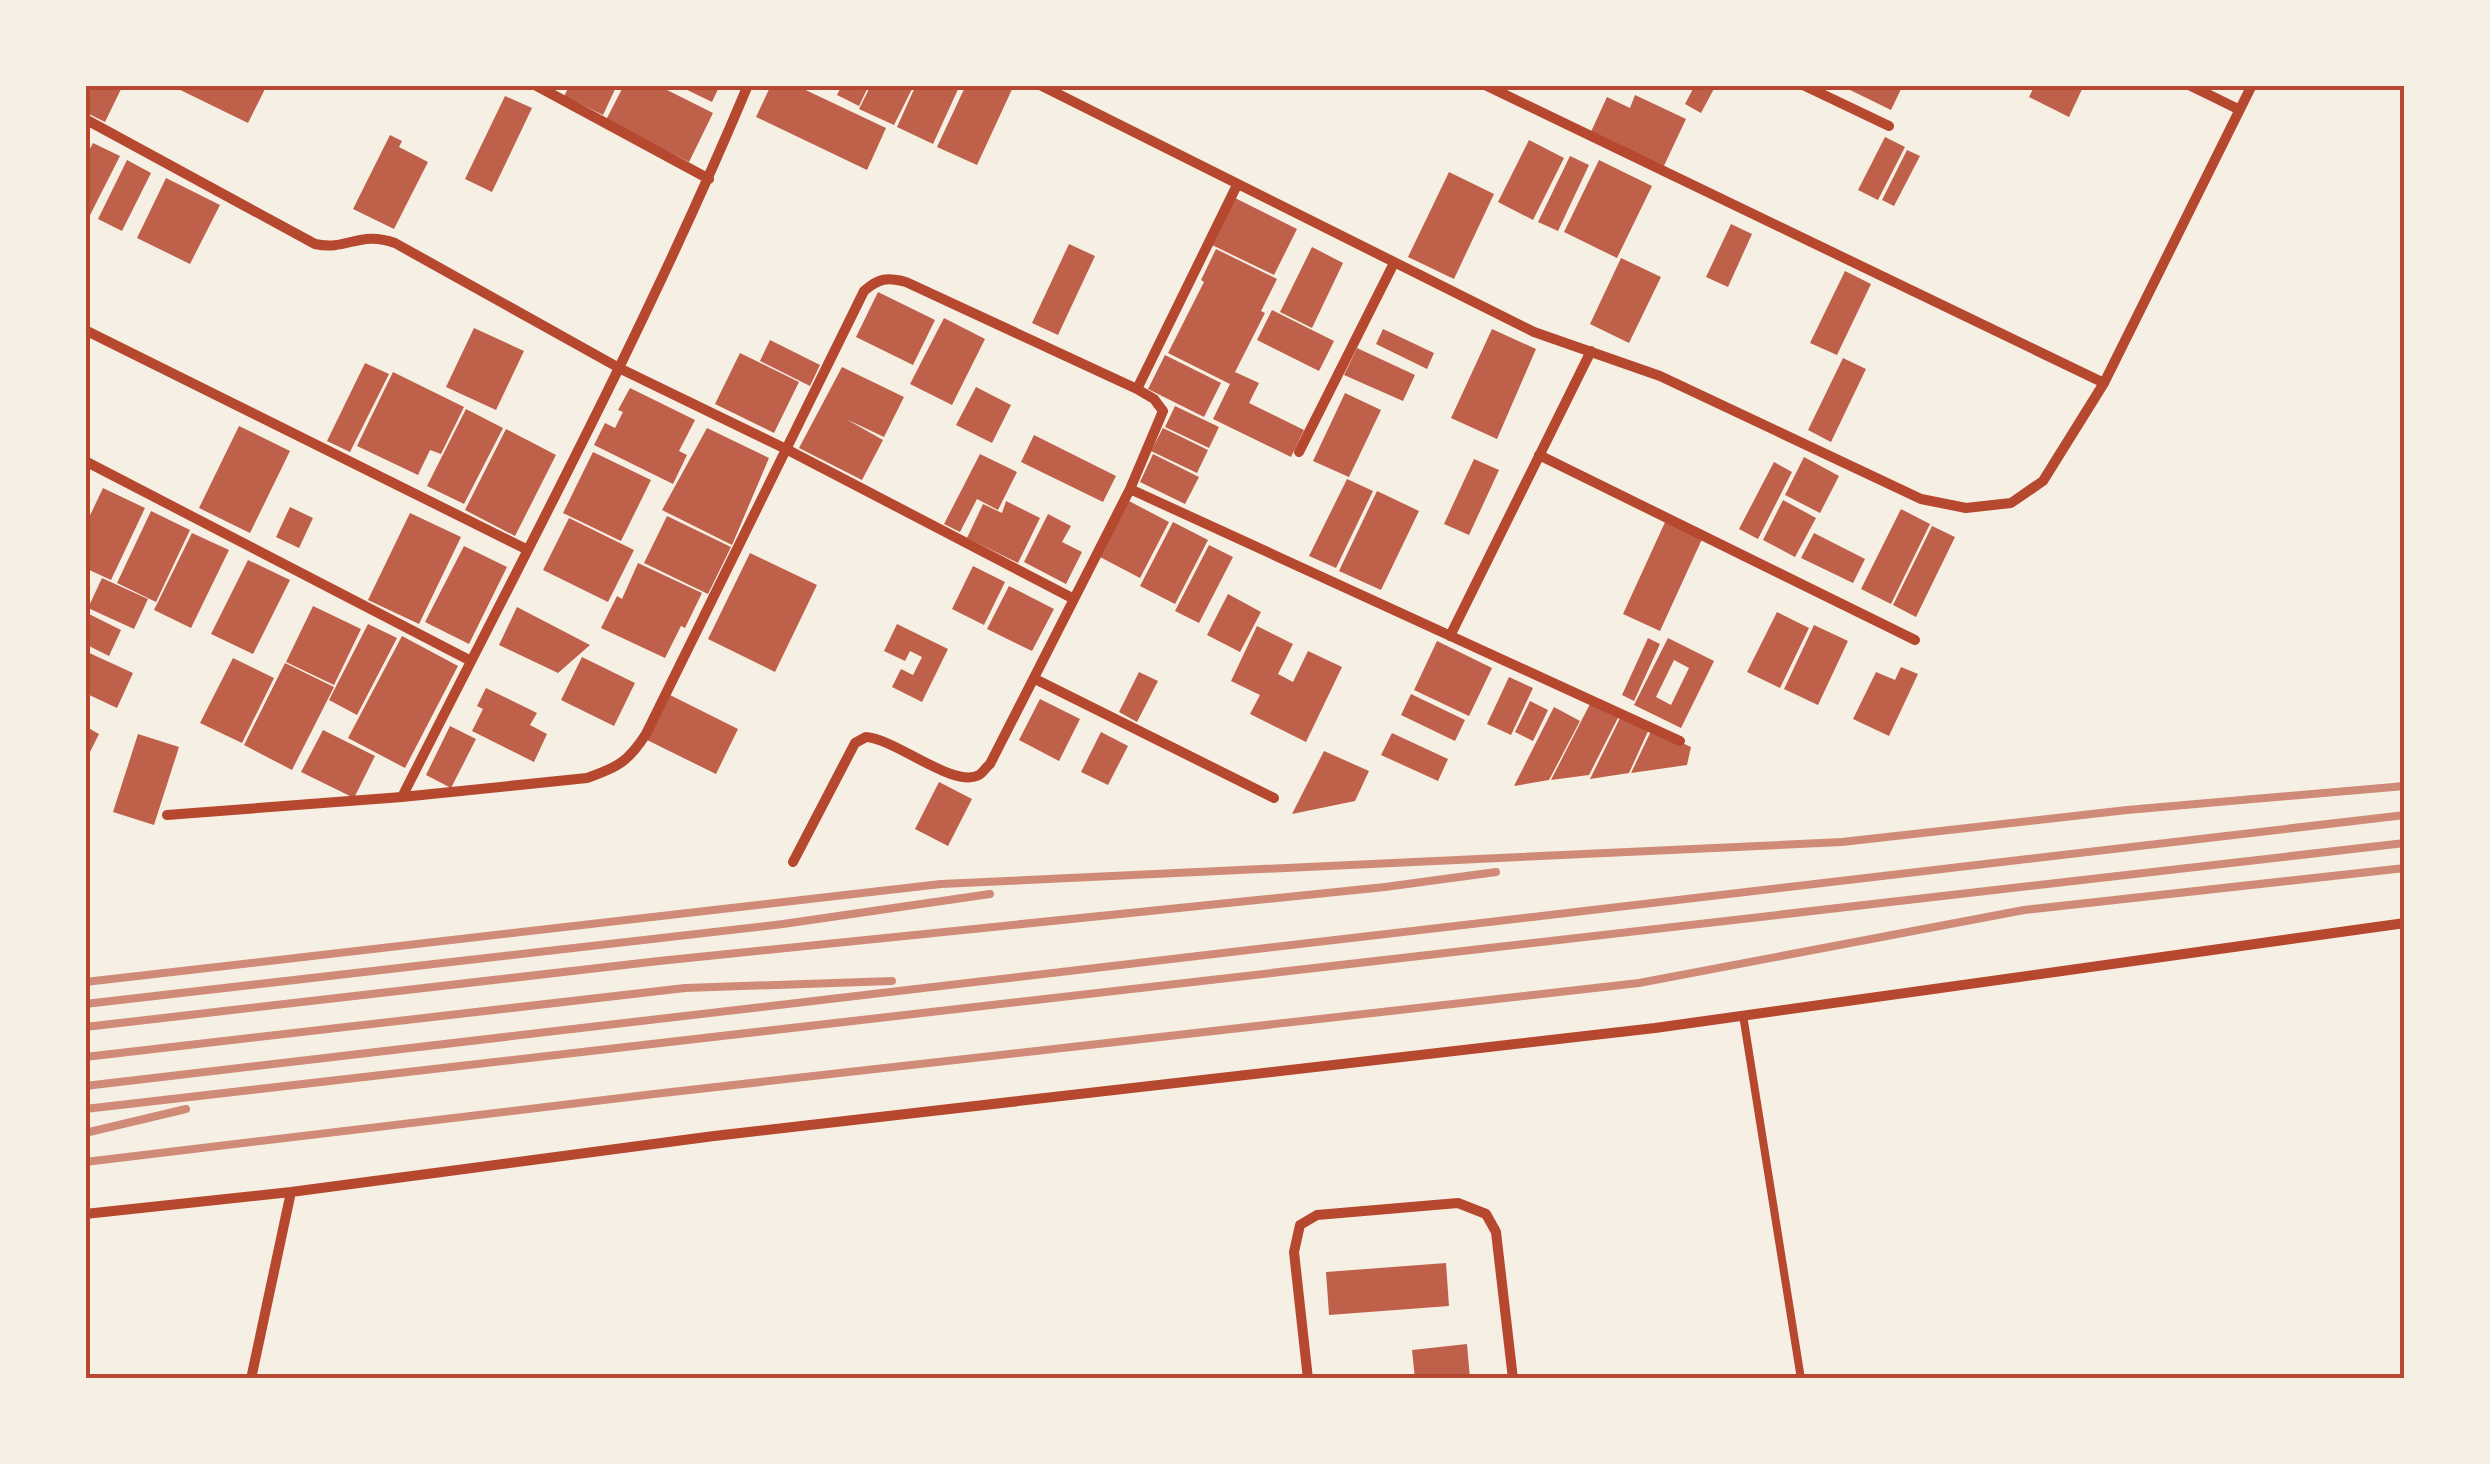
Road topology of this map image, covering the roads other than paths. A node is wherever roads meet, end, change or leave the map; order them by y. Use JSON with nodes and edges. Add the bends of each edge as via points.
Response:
{"nodes":[{"id":1,"x":535,"y":85,"type":"edge"},
{"id":2,"x":748,"y":85,"type":"edge"},
{"id":3,"x":1040,"y":85,"type":"edge"},
{"id":4,"x":1484,"y":85,"type":"edge"},
{"id":5,"x":1803,"y":85,"type":"edge"},
{"id":6,"x":2189,"y":85,"type":"edge"},
{"id":7,"x":2252,"y":85,"type":"edge"},
{"id":8,"x":2238,"y":109,"type":"junction"},
{"id":9,"x":85,"y":119,"type":"edge"},
{"id":10,"x":1889,"y":126,"type":"dead end"},
{"id":11,"x":709,"y":179,"type":"junction"},
{"id":12,"x":1237,"y":185,"type":"junction"},
{"id":13,"x":1394,"y":263,"type":"junction"},
{"id":14,"x":85,"y":330,"type":"edge"},
{"id":15,"x":1591,"y":350,"type":"junction"},
{"id":16,"x":621,"y":369,"type":"junction"},
{"id":17,"x":2104,"y":383,"type":"junction"},
{"id":18,"x":1137,"y":389,"type":"junction"},
{"id":19,"x":786,"y":449,"type":"junction"},
{"id":20,"x":1299,"y":452,"type":"dead end"},
{"id":21,"x":1539,"y":456,"type":"junction"},
{"id":22,"x":85,"y":461,"type":"edge"},
{"id":23,"x":1130,"y":489,"type":"junction"},
{"id":24,"x":526,"y":549,"type":"junction"},
{"id":25,"x":1074,"y":600,"type":"junction"},
{"id":26,"x":1450,"y":636,"type":"junction"},
{"id":27,"x":1916,"y":640,"type":"dead end"},
{"id":28,"x":471,"y":661,"type":"junction"},
{"id":29,"x":1035,"y":680,"type":"junction"},
{"id":30,"x":1680,"y":741,"type":"dead end"},
{"id":31,"x":402,"y":797,"type":"junction"},
{"id":32,"x":1274,"y":798,"type":"dead end"},
{"id":33,"x":167,"y":815,"type":"dead end"},
{"id":34,"x":793,"y":862,"type":"dead end"},
{"id":35,"x":2405,"y":924,"type":"edge"},
{"id":36,"x":1743,"y":1016,"type":"junction"},
{"id":37,"x":290,"y":1192,"type":"junction"},
{"id":38,"x":85,"y":1214,"type":"edge"},
{"id":39,"x":251,"y":1379,"type":"edge"},
{"id":40,"x":1308,"y":1379,"type":"edge"},
{"id":41,"x":1513,"y":1379,"type":"edge"},
{"id":42,"x":1800,"y":1379,"type":"edge"}],
"edges":[{"from":1,"to":11,"type":"street"},
{"from":2,"to":11,"type":"street"},
{"from":3,"to":12,"type":"street"},
{"from":4,"to":17,"type":"street"},
{"from":5,"to":10,"type":"street"},
{"from":6,"to":8,"type":"street"},
{"from":7,"to":8,"type":"street"},
{"from":8,"to":17,"type":"street"},
{"from":9,"to":16,"type":"street","via":[[315,244],[367,236],[394,243]]},
{"from":11,"to":16,"type":"street"},
{"from":12,"to":13,"type":"street"},
{"from":12,"to":18,"type":"street"},
{"from":13,"to":15,"type":"street","via":[[1534,332]]},
{"from":13,"to":20,"type":"street"},
{"from":14,"to":24,"type":"street"},
{"from":15,"to":17,"type":"street","via":[[1921,499],[1966,508],[2011,503],[2043,481]]},
{"from":15,"to":21,"type":"street"},
{"from":16,"to":19,"type":"street"},
{"from":16,"to":24,"type":"street"},
{"from":18,"to":19,"type":"street","via":[[906,282],[876,280],[864,291]]},
{"from":18,"to":23,"type":"street","via":[[1162,412]]},
{"from":19,"to":25,"type":"street"},
{"from":19,"to":31,"type":"street","via":[[631,757],[587,778]]},
{"from":21,"to":26,"type":"street"},
{"from":21,"to":27,"type":"street"},
{"from":22,"to":28,"type":"street"},
{"from":23,"to":25,"type":"street"},
{"from":23,"to":26,"type":"street"},
{"from":24,"to":28,"type":"street"},
{"from":25,"to":29,"type":"street"},
{"from":26,"to":30,"type":"street"},
{"from":28,"to":31,"type":"street"},
{"from":29,"to":32,"type":"street"},
{"from":29,"to":34,"type":"street","via":[[978,776],[964,778],[876,738],[856,743]]},
{"from":31,"to":33,"type":"street"},
{"from":35,"to":36,"type":"street"},
{"from":36,"to":37,"type":"street"},
{"from":36,"to":42,"type":"lane"},
{"from":37,"to":38,"type":"street"},
{"from":37,"to":39,"type":"street"},
{"from":40,"to":41,"type":"street","via":[[1294,1252],[1300,1224],[1317,1215],[1458,1203],[1486,1214],[1496,1232]]}]}
